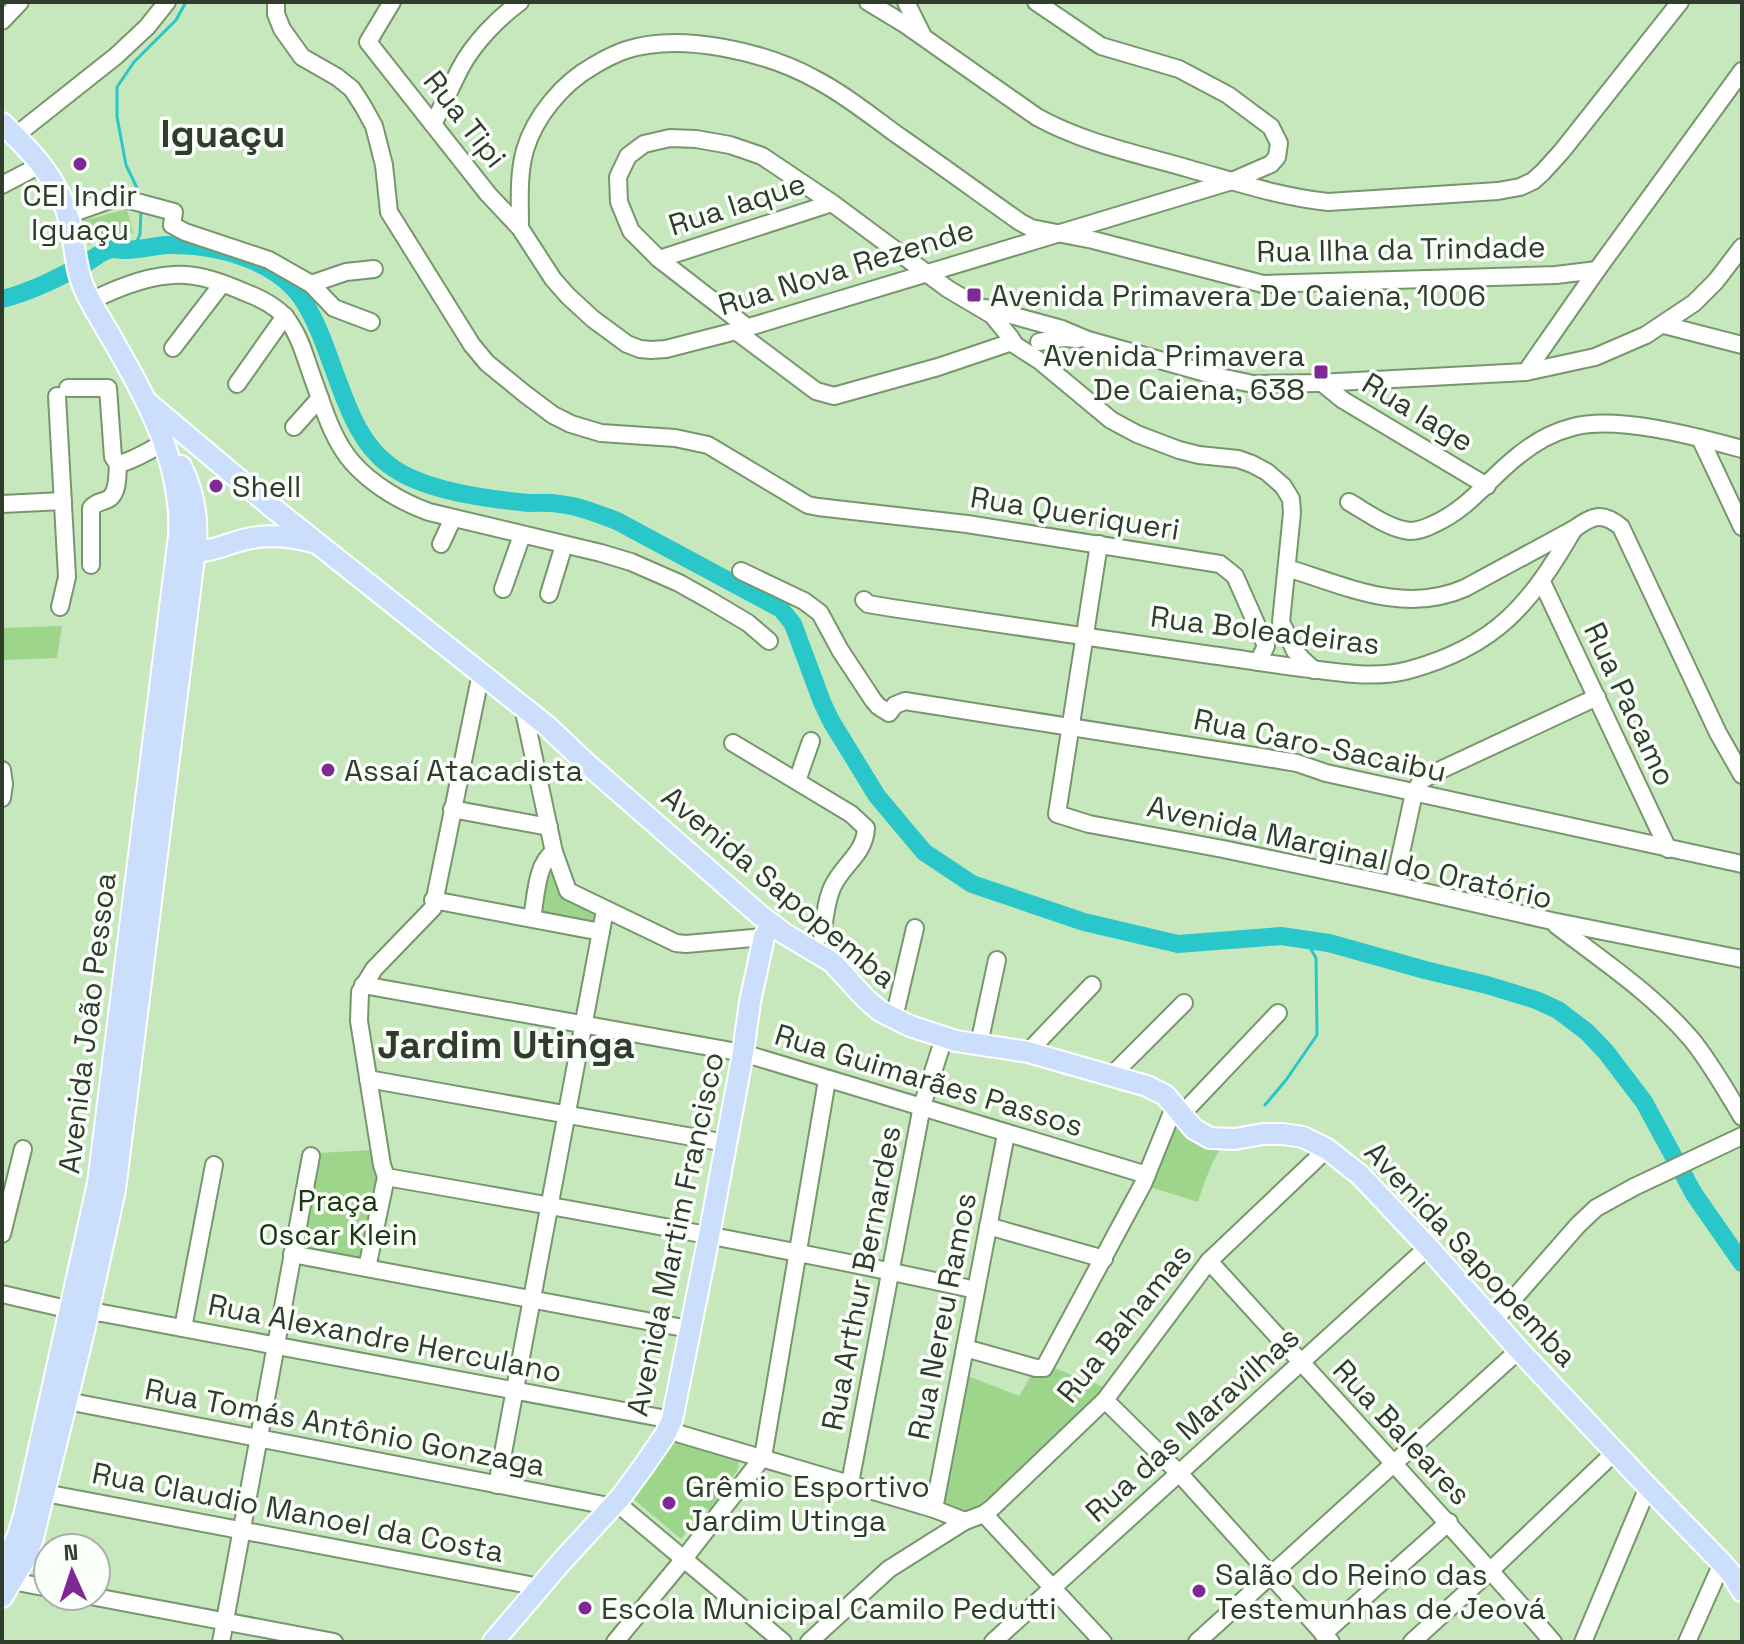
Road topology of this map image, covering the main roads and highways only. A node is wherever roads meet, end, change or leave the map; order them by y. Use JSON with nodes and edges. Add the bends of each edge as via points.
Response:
{"nodes":[{"id":1,"x":8,"y":130,"type":"edge"},
{"id":2,"x":148,"y":403,"type":"junction"},
{"id":3,"x":208,"y":453,"type":"junction"},
{"id":4,"x":177,"y":470,"type":"junction"},
{"id":5,"x":273,"y":508,"type":"junction"},
{"id":6,"x":179,"y":536,"type":"junction"},
{"id":7,"x":255,"y":537,"type":"junction"},
{"id":8,"x":317,"y":543,"type":"junction"},
{"id":9,"x":218,"y":549,"type":"junction"},
{"id":10,"x":195,"y":551,"type":"junction"},
{"id":11,"x":192,"y":572,"type":"junction"},
{"id":12,"x":768,"y":931,"type":"junction"},
{"id":13,"x":80,"y":1310,"type":"junction"},
{"id":14,"x":1735,"y":1574,"type":"edge"},
{"id":15,"x":5,"y":1582,"type":"edge"},
{"id":16,"x":493,"y":1642,"type":"edge"}],
"edges":[{"from":1,"to":2,"type":"main road","name":"Avenida João Pessoa","via":[[55,185],[87,295]]},
{"from":2,"to":3,"type":"main road","name":"Avenida Sapopemba"},
{"from":2,"to":4,"type":"main road","name":"Avenida João Pessoa"},
{"from":3,"to":4,"type":"main road","via":[[192,454]]},
{"from":3,"to":5,"type":"main road","name":"Avenida Sapopemba"},
{"from":4,"to":6,"type":"main road","name":"Avenida João Pessoa"},
{"from":4,"to":10,"type":"main road","name":"Avenida João Pessoa","via":[[190,485],[196,511]]},
{"from":5,"to":7,"type":"main road","via":[[268,526]]},
{"from":5,"to":8,"type":"main road","name":"Avenida Sapopemba"},
{"from":6,"to":10,"type":"main road","via":[[182,549]]},
{"from":6,"to":13,"type":"main road","name":"Avenida João Pessoa"},
{"from":7,"to":8,"type":"main road","name":"Avenida Sapopemba"},
{"from":7,"to":9,"type":"main road"},
{"from":8,"to":12,"type":"main road","name":"Avenida Sapopemba","via":[[547,726]]},
{"from":9,"to":10,"type":"main road"},
{"from":9,"to":11,"type":"main road"},
{"from":10,"to":11,"type":"main road","name":"Avenida João Pessoa"},
{"from":11,"to":13,"type":"main road","name":"Avenida João Pessoa","via":[[115,1190]]},
{"from":12,"to":14,"type":"main road","name":"Avenida Sapopemba","via":[[832,962],[870,1004],[910,1026],[944,1038],[1028,1052],[1160,1092],[1194,1129],[1210,1138],[1283,1134],[1327,1149],[1360,1175]]},
{"from":12,"to":16,"type":"main road","name":"Avenida Martim Francisco","via":[[670,1424],[612,1506]]},
{"from":13,"to":15,"type":"main road","name":"Avenida João Pessoa"},
{"from":13,"to":15,"type":"main road","name":"Avenida João Pessoa","via":[[67,1401],[45,1493],[26,1557]]}]}
